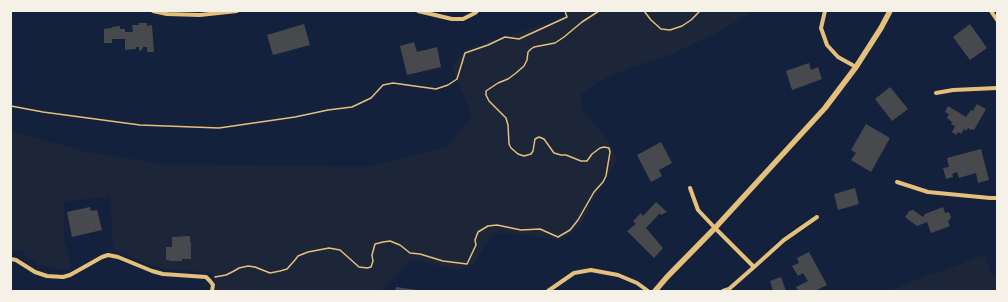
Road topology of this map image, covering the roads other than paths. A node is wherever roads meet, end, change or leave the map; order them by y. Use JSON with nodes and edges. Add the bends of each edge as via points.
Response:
{"nodes":[{"id":1,"x":153,"y":11,"type":"edge"},
{"id":2,"x":237,"y":11,"type":"edge"},
{"id":3,"x":418,"y":11,"type":"edge"},
{"id":4,"x":477,"y":11,"type":"edge"},
{"id":5,"x":825,"y":11,"type":"edge"},
{"id":6,"x":890,"y":11,"type":"edge"},
{"id":7,"x":991,"y":11,"type":"edge"},
{"id":8,"x":997,"y":20,"type":"edge"},
{"id":9,"x":856,"y":67,"type":"junction"},
{"id":10,"x":997,"y":88,"type":"edge"},
{"id":11,"x":936,"y":93,"type":"dead end"},
{"id":12,"x":897,"y":182,"type":"dead end"},
{"id":13,"x":690,"y":188,"type":"dead end"},
{"id":14,"x":997,"y":198,"type":"edge"},
{"id":15,"x":817,"y":217,"type":"dead end"},
{"id":16,"x":715,"y":228,"type":"junction"},
{"id":17,"x":11,"y":259,"type":"edge"},
{"id":18,"x":754,"y":267,"type":"junction"},
{"id":19,"x":212,"y":291,"type":"edge"},
{"id":20,"x":548,"y":291,"type":"edge"},
{"id":21,"x":648,"y":291,"type":"edge"},
{"id":22,"x":655,"y":291,"type":"edge"},
{"id":23,"x":723,"y":291,"type":"edge"}],
"edges":[{"from":1,"to":2,"type":"street","via":[[200,15]]},
{"from":3,"to":4,"type":"street","via":[[452,19],[463,19]]},
{"from":5,"to":9,"type":"street","via":[[821,28],[826,46],[838,57]]},
{"from":6,"to":9,"type":"street"},
{"from":7,"to":8,"type":"street"},
{"from":9,"to":16,"type":"street","via":[[825,108]]},
{"from":10,"to":11,"type":"street"},
{"from":12,"to":14,"type":"street","via":[[928,192]]},
{"from":13,"to":16,"type":"street","via":[[698,210]]},
{"from":15,"to":18,"type":"street","via":[[784,240]]},
{"from":16,"to":18,"type":"street"},
{"from":16,"to":22,"type":"street"},
{"from":17,"to":19,"type":"street","via":[[35,272],[63,277],[108,255],[163,274],[206,277],[213,285]]},
{"from":18,"to":23,"type":"street","via":[[729,289]]},
{"from":20,"to":21,"type":"street","via":[[574,273],[591,270],[637,282]]}]}
